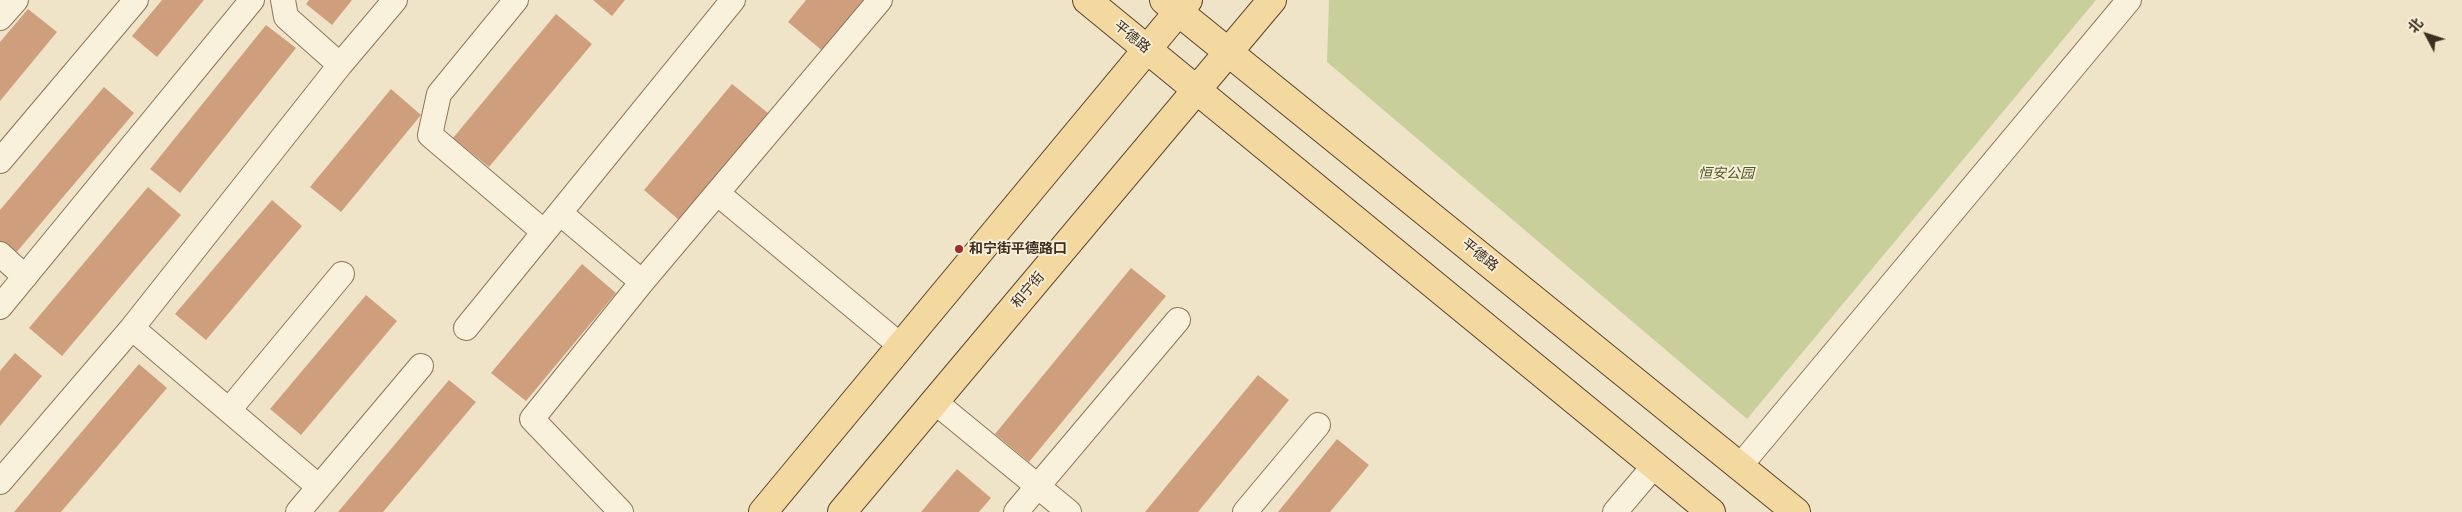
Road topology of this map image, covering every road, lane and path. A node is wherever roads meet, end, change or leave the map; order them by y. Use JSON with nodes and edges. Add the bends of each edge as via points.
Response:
{"nodes":[{"id":1,"x":16,"y":0,"type":"edge"},
{"id":2,"x":136,"y":0,"type":"edge"},
{"id":3,"x":252,"y":0,"type":"edge"},
{"id":4,"x":283,"y":0,"type":"edge"},
{"id":5,"x":395,"y":0,"type":"edge"},
{"id":6,"x":516,"y":0,"type":"edge"},
{"id":7,"x":733,"y":0,"type":"edge"},
{"id":8,"x":880,"y":0,"type":"edge"},
{"id":9,"x":1087,"y":0,"type":"edge"},
{"id":10,"x":1272,"y":0,"type":"edge"},
{"id":11,"x":2129,"y":0,"type":"edge"},
{"id":12,"x":1176,"y":4,"type":"edge"},
{"id":13,"x":0,"y":18,"type":"edge"},
{"id":14,"x":1147,"y":50,"type":"junction"},
{"id":15,"x":1230,"y":51,"type":"junction"},
{"id":16,"x":340,"y":65,"type":"junction"},
{"id":17,"x":1197,"y":90,"type":"junction"},
{"id":18,"x":0,"y":161,"type":"edge"},
{"id":19,"x":717,"y":193,"type":"junction"},
{"id":20,"x":560,"y":213,"type":"junction"},
{"id":21,"x":544,"y":232,"type":"junction"},
{"id":22,"x":0,"y":254,"type":"edge"},
{"id":23,"x":342,"y":274,"type":"dead end"},
{"id":24,"x":25,"y":277,"type":"junction"},
{"id":25,"x":642,"y":282,"type":"junction"},
{"id":26,"x":0,"y":307,"type":"edge"},
{"id":27,"x":1178,"y":320,"type":"dead end"},
{"id":28,"x":132,"y":328,"type":"junction"},
{"id":29,"x":466,"y":328,"type":"dead end"},
{"id":30,"x":901,"y":346,"type":"junction"},
{"id":31,"x":421,"y":366,"type":"dead end"},
{"id":32,"x":934,"y":402,"type":"junction"},
{"id":33,"x":229,"y":410,"type":"junction"},
{"id":34,"x":1318,"y":425,"type":"dead end"},
{"id":35,"x":1654,"y":466,"type":"junction"},
{"id":36,"x":1740,"y":466,"type":"junction"},
{"id":37,"x":0,"y":482,"type":"edge"},
{"id":38,"x":1037,"y":486,"type":"junction"},
{"id":39,"x":319,"y":487,"type":"junction"},
{"id":40,"x":298,"y":512,"type":"edge"},
{"id":41,"x":621,"y":512,"type":"edge"},
{"id":42,"x":763,"y":512,"type":"edge"},
{"id":43,"x":842,"y":512,"type":"edge"},
{"id":44,"x":1016,"y":512,"type":"edge"},
{"id":45,"x":1069,"y":512,"type":"edge"},
{"id":46,"x":1245,"y":512,"type":"edge"},
{"id":47,"x":1616,"y":512,"type":"edge"},
{"id":48,"x":1710,"y":512,"type":"edge"},
{"id":49,"x":1796,"y":512,"type":"edge"}],
"edges":[{"from":1,"to":13,"type":"lane"},
{"from":2,"to":18,"type":"lane"},
{"from":3,"to":24,"type":"lane"},
{"from":4,"to":16,"type":"lane","via":[[286,17]]},
{"from":5,"to":16,"type":"lane"},
{"from":6,"to":21,"type":"lane","via":[[438,94],[430,135]]},
{"from":7,"to":20,"type":"lane"},
{"from":8,"to":19,"type":"lane"},
{"from":9,"to":14,"type":"main road","name":"平德路"},
{"from":10,"to":15,"type":"main road","name":"和宁街"},
{"from":11,"to":36,"type":"lane"},
{"from":12,"to":14,"type":"main road"},
{"from":12,"to":15,"type":"main road","name":"平德路"},
{"from":14,"to":17,"type":"main road","name":"平德路"},
{"from":14,"to":30,"type":"main road"},
{"from":15,"to":17,"type":"main road","name":"和宁街"},
{"from":15,"to":36,"type":"main road","name":"平德路"},
{"from":16,"to":28,"type":"lane"},
{"from":17,"to":32,"type":"main road","name":"和宁街"},
{"from":17,"to":35,"type":"main road","name":"平德路"},
{"from":19,"to":25,"type":"lane"},
{"from":19,"to":30,"type":"lane"},
{"from":20,"to":21,"type":"lane"},
{"from":20,"to":25,"type":"lane"},
{"from":21,"to":29,"type":"lane"},
{"from":22,"to":24,"type":"lane"},
{"from":23,"to":33,"type":"lane"},
{"from":24,"to":26,"type":"lane"},
{"from":25,"to":41,"type":"lane","via":[[532,419]]},
{"from":27,"to":38,"type":"lane"},
{"from":28,"to":33,"type":"lane"},
{"from":28,"to":37,"type":"lane"},
{"from":30,"to":42,"type":"main road"},
{"from":31,"to":39,"type":"lane"},
{"from":32,"to":38,"type":"lane"},
{"from":32,"to":43,"type":"main road","name":"和宁街"},
{"from":33,"to":39,"type":"lane"},
{"from":34,"to":46,"type":"lane"},
{"from":35,"to":47,"type":"lane"},
{"from":35,"to":48,"type":"main road","name":"平德路"},
{"from":36,"to":49,"type":"main road","name":"平德路"},
{"from":38,"to":44,"type":"lane"},
{"from":38,"to":45,"type":"lane"},
{"from":39,"to":40,"type":"lane"}]}
